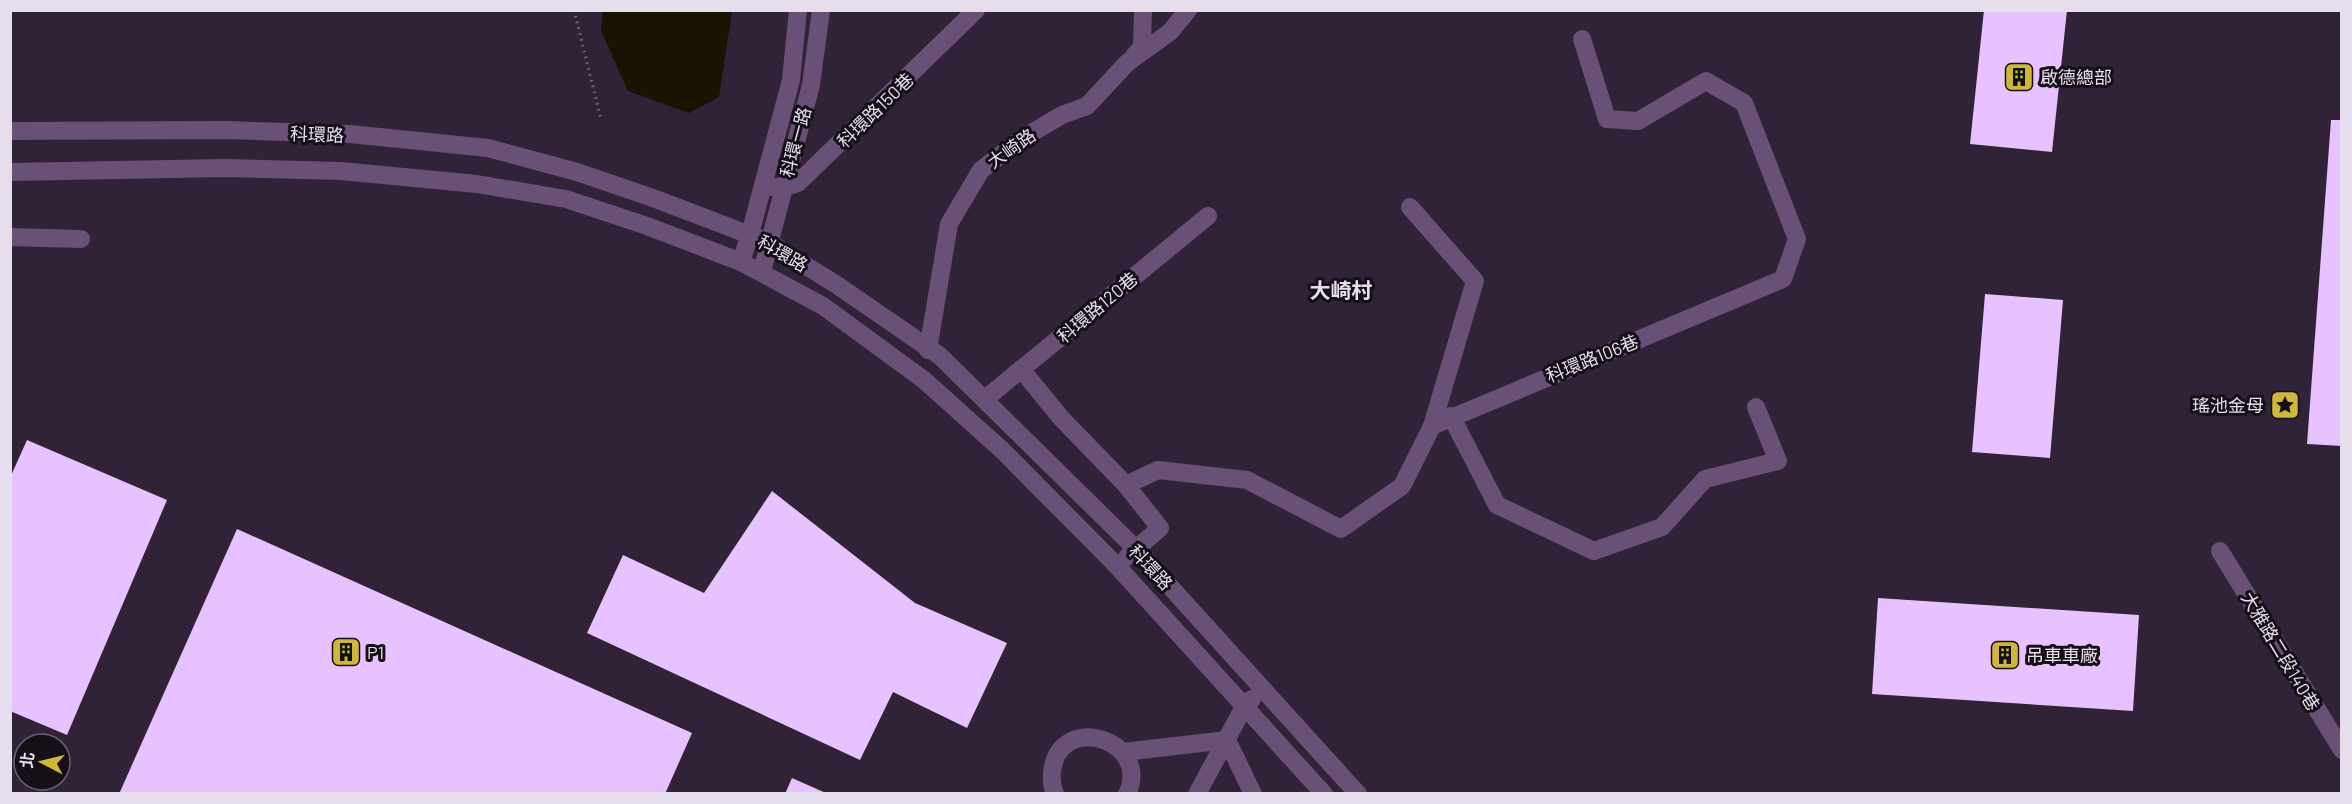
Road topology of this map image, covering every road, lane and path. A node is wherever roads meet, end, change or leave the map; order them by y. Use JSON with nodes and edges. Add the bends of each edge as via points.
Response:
{"nodes":[{"id":1,"x":574,"y":10,"type":"edge"},
{"id":2,"x":798,"y":10,"type":"edge"},
{"id":3,"x":821,"y":10,"type":"edge"},
{"id":4,"x":976,"y":10,"type":"edge"},
{"id":5,"x":1143,"y":10,"type":"edge"},
{"id":6,"x":1188,"y":10,"type":"edge"},
{"id":7,"x":1582,"y":39,"type":"dead end"},
{"id":8,"x":1127,"y":63,"type":"junction"},
{"id":9,"x":601,"y":119,"type":"dead end"},
{"id":10,"x":10,"y":131,"type":"edge"},
{"id":11,"x":10,"y":172,"type":"edge"},
{"id":12,"x":763,"y":186,"type":"junction"},
{"id":13,"x":783,"y":188,"type":"junction"},
{"id":14,"x":1410,"y":207,"type":"dead end"},
{"id":15,"x":1208,"y":216,"type":"dead end"},
{"id":16,"x":750,"y":234,"type":"junction"},
{"id":17,"x":10,"y":237,"type":"edge"},
{"id":18,"x":81,"y":239,"type":"dead end"},
{"id":19,"x":768,"y":242,"type":"junction"},
{"id":20,"x":741,"y":262,"type":"junction"},
{"id":21,"x":762,"y":271,"type":"junction"},
{"id":22,"x":928,"y":350,"type":"junction"},
{"id":23,"x":1021,"y":369,"type":"junction"},
{"id":24,"x":986,"y":399,"type":"junction"},
{"id":25,"x":1756,"y":407,"type":"dead end"},
{"id":26,"x":1451,"y":416,"type":"junction"},
{"id":27,"x":1432,"y":426,"type":"junction"},
{"id":28,"x":1126,"y":485,"type":"junction"},
{"id":29,"x":1137,"y":550,"type":"junction"},
{"id":30,"x":2220,"y":551,"type":"dead end"},
{"id":31,"x":1117,"y":566,"type":"junction"},
{"id":32,"x":1263,"y":690,"type":"junction"},
{"id":33,"x":1245,"y":705,"type":"junction"},
{"id":34,"x":1227,"y":740,"type":"junction"},
{"id":35,"x":2342,"y":750,"type":"edge"},
{"id":36,"x":1123,"y":752,"type":"junction"},
{"id":37,"x":1055,"y":794,"type":"edge"},
{"id":38,"x":1127,"y":794,"type":"edge"},
{"id":39,"x":1197,"y":794,"type":"edge"},
{"id":40,"x":1253,"y":794,"type":"edge"},
{"id":41,"x":1324,"y":794,"type":"edge"},
{"id":42,"x":1358,"y":794,"type":"edge"}],
"edges":[{"from":1,"to":9,"type":"path"},
{"from":2,"to":12,"type":"street","name":"科環一路","via":[[791,80]]},
{"from":3,"to":13,"type":"street","name":"科環一路","via":[[811,85]]},
{"from":4,"to":13,"type":"street","name":"科環路150巷","via":[[811,172],[798,183]]},
{"from":5,"to":8,"type":"street","via":[[1142,47]]},
{"from":6,"to":8,"type":"street","name":"大崎路","via":[[1170,32]]},
{"from":7,"to":26,"type":"street","name":"科環路106巷","via":[[1607,119],[1638,121],[1706,81],[1744,103],[1797,239],[1787,269],[1783,279]]},
{"from":8,"to":22,"type":"street","name":"大崎路","via":[[1087,106],[1062,115],[1023,138],[981,170],[949,224]]},
{"from":10,"to":16,"type":"street","name":"科環路","via":[[350,134],[488,148],[577,172]]},
{"from":11,"to":20,"type":"street","name":"科環路","via":[[224,168],[341,171],[477,183],[566,199]]},
{"from":12,"to":13,"type":"street"},
{"from":12,"to":16,"type":"street","name":"科環一路"},
{"from":13,"to":19,"type":"street","name":"科環一路"},
{"from":14,"to":27,"type":"street","via":[[1475,281]]},
{"from":15,"to":23,"type":"street","name":"科環路120巷"},
{"from":16,"to":19,"type":"street","name":"科環路"},
{"from":16,"to":20,"type":"street","name":"科環一路"},
{"from":17,"to":18,"type":"street"},
{"from":19,"to":21,"type":"street","name":"科環一路"},
{"from":19,"to":22,"type":"street","name":"科環路"},
{"from":20,"to":21,"type":"street","name":"科環路"},
{"from":21,"to":31,"type":"street","name":"科環路","via":[[823,306],[924,380],[1002,450]]},
{"from":22,"to":24,"type":"street","name":"科環路","via":[[940,356]]},
{"from":23,"to":24,"type":"street","name":"科環路120巷"},
{"from":23,"to":28,"type":"street"},
{"from":24,"to":29,"type":"street","name":"科環路"},
{"from":25,"to":26,"type":"street","via":[[1778,460],[1705,479],[1662,527],[1594,551],[1497,506]]},
{"from":26,"to":27,"type":"street","name":"科環路106巷"},
{"from":27,"to":28,"type":"street","via":[[1402,486],[1341,529],[1247,480],[1158,470]]},
{"from":28,"to":29,"type":"street","via":[[1160,528]]},
{"from":29,"to":31,"type":"street"},
{"from":29,"to":32,"type":"street","name":"科環路"},
{"from":30,"to":35,"type":"street","name":"大雅路二段140巷"},
{"from":31,"to":33,"type":"street","name":"科環路"},
{"from":32,"to":33,"type":"street"},
{"from":32,"to":42,"type":"street","name":"科環路"},
{"from":33,"to":34,"type":"street"},
{"from":33,"to":41,"type":"street","name":"科環路"},
{"from":34,"to":36,"type":"street"},
{"from":34,"to":39,"type":"street"},
{"from":34,"to":40,"type":"street"},
{"from":36,"to":37,"type":"street","via":[[1100,737],[1073,741],[1054,761],[1051,774]]},
{"from":36,"to":38,"type":"street","via":[[1131,776]]}]}
